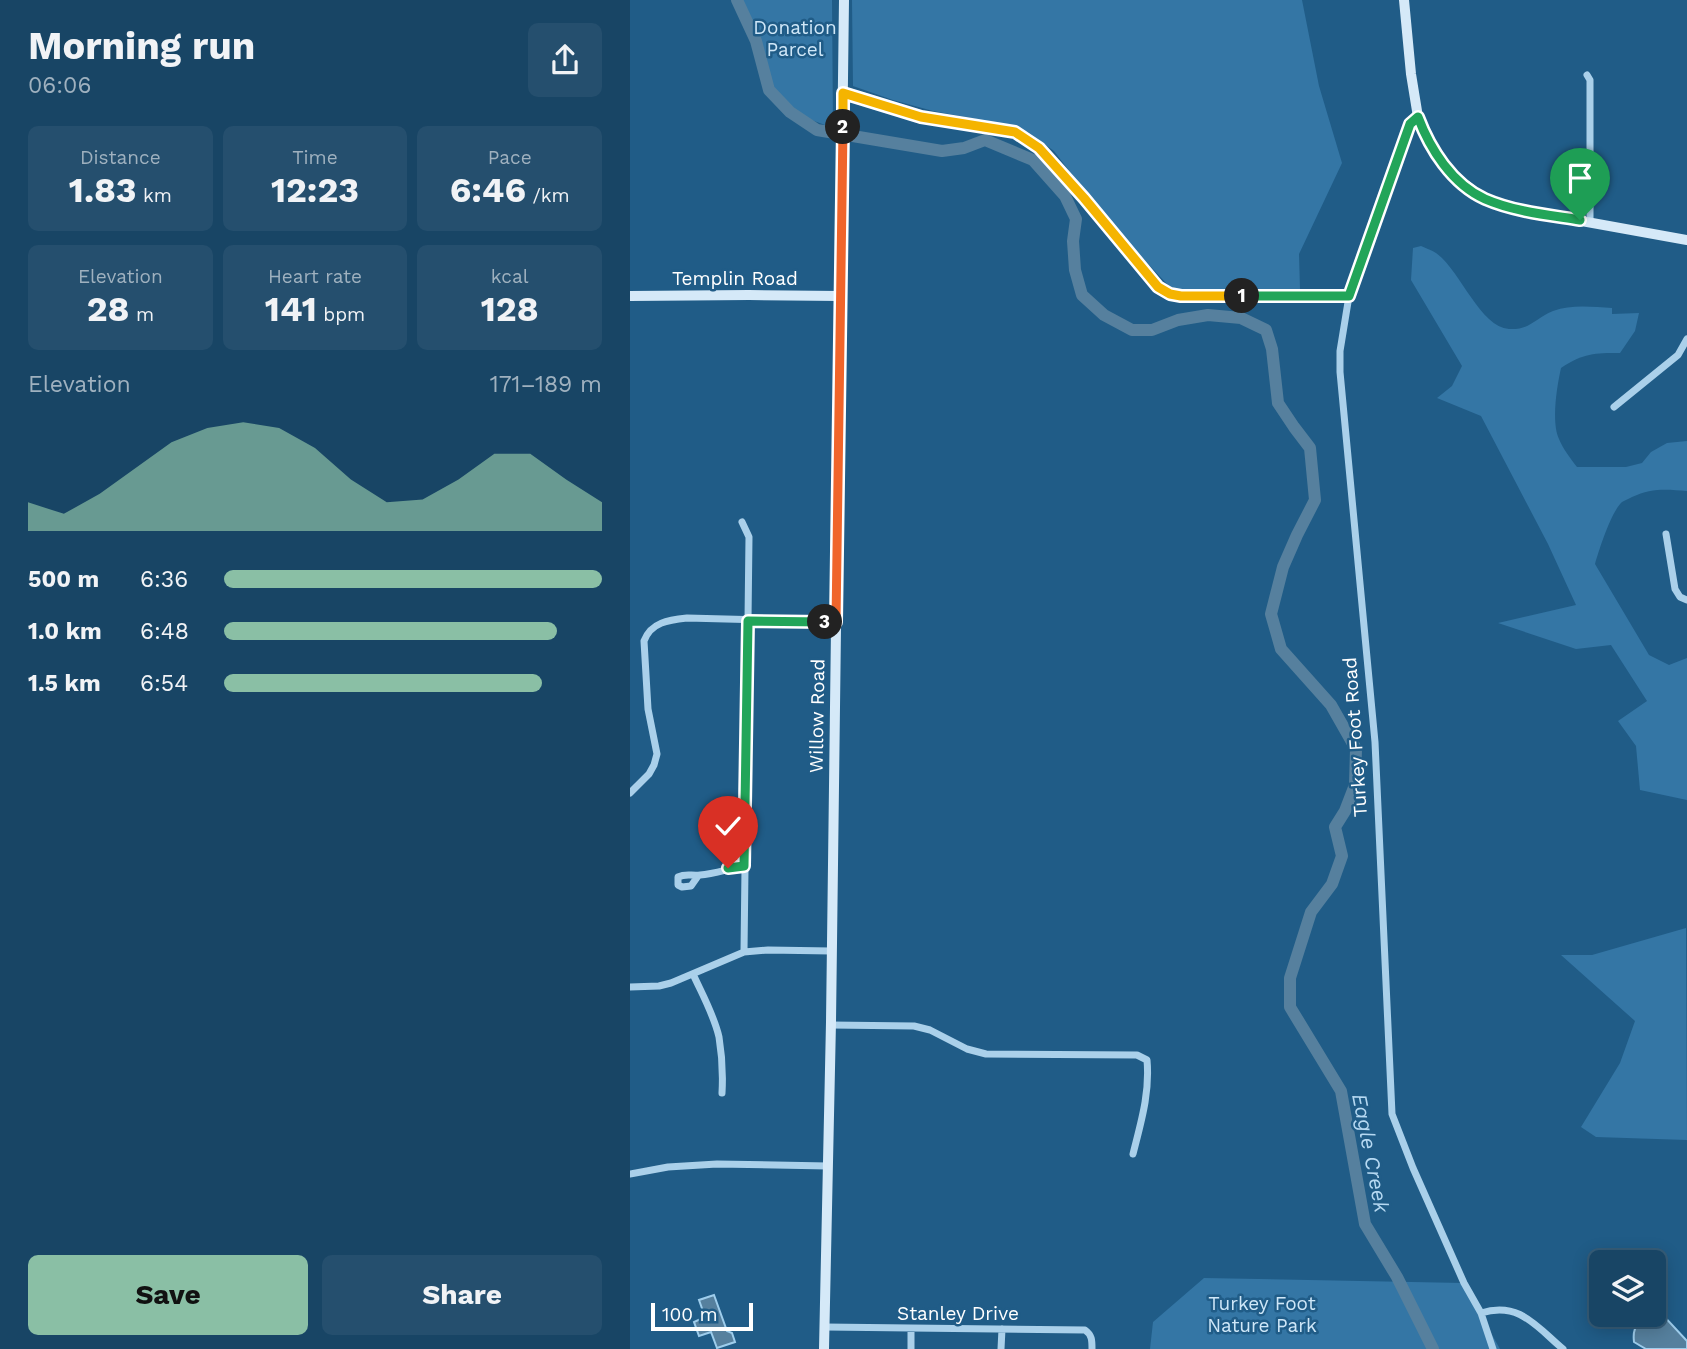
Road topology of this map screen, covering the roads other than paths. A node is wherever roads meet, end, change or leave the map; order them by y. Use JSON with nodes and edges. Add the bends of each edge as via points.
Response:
{"nodes":[{"id":1,"x":844,"y":0,"type":"edge"},
{"id":2,"x":1404,"y":0,"type":"edge"},
{"id":3,"x":1587,"y":75,"type":"dead end"},
{"id":4,"x":843,"y":93,"type":"junction"},
{"id":5,"x":1418,"y":117,"type":"junction"},
{"id":6,"x":1590,"y":222,"type":"junction"},
{"id":7,"x":1687,"y":240,"type":"edge"},
{"id":8,"x":630,"y":296,"type":"edge"},
{"id":9,"x":840,"y":296,"type":"junction"},
{"id":10,"x":1349,"y":296,"type":"junction"},
{"id":11,"x":1687,"y":339,"type":"edge"},
{"id":12,"x":1614,"y":407,"type":"dead end"},
{"id":13,"x":742,"y":522,"type":"dead end"},
{"id":14,"x":1666,"y":534,"type":"dead end"},
{"id":15,"x":1687,"y":600,"type":"edge"},
{"id":16,"x":748,"y":621,"type":"junction"},
{"id":17,"x":836,"y":622,"type":"junction"},
{"id":18,"x":630,"y":793,"type":"edge"},
{"id":19,"x":744,"y":866,"type":"junction"},
{"id":20,"x":698,"y":876,"type":"dead end"},
{"id":21,"x":831,"y":951,"type":"junction"},
{"id":22,"x":744,"y":952,"type":"junction"},
{"id":23,"x":693,"y":974,"type":"junction"},
{"id":24,"x":630,"y":987,"type":"edge"},
{"id":25,"x":831,"y":1025,"type":"junction"},
{"id":26,"x":722,"y":1093,"type":"dead end"},
{"id":27,"x":1133,"y":1154,"type":"dead end"},
{"id":28,"x":828,"y":1166,"type":"junction"},
{"id":29,"x":630,"y":1174,"type":"edge"},
{"id":30,"x":1481,"y":1313,"type":"junction"},
{"id":31,"x":825,"y":1327,"type":"junction"},
{"id":32,"x":911,"y":1329,"type":"junction"},
{"id":33,"x":1002,"y":1329,"type":"junction"},
{"id":34,"x":824,"y":1349,"type":"edge"},
{"id":35,"x":911,"y":1349,"type":"edge"},
{"id":36,"x":1001,"y":1349,"type":"edge"},
{"id":37,"x":1092,"y":1349,"type":"edge"},
{"id":38,"x":1493,"y":1349,"type":"edge"},
{"id":39,"x":1563,"y":1349,"type":"edge"}],
"edges":[{"from":1,"to":4,"type":"street","name":"Willow Road"},
{"from":2,"to":5,"type":"street"},
{"from":3,"to":6,"type":"street"},
{"from":4,"to":9,"type":"street","name":"Willow Road"},
{"from":4,"to":10,"type":"street","via":[[921,117],[1015,132],[1039,148],[1158,287],[1170,294]]},
{"from":5,"to":6,"type":"street","via":[[1443,164],[1482,198],[1515,209]]},
{"from":5,"to":10,"type":"street","name":"Turkey Foot Road","via":[[1410,124]]},
{"from":6,"to":7,"type":"street"},
{"from":8,"to":9,"type":"street","name":"Templin Road"},
{"from":9,"to":17,"type":"street","name":"Willow Road"},
{"from":10,"to":30,"type":"street","name":"Turkey Foot Road","via":[[1340,372],[1375,742],[1392,1114]]},
{"from":11,"to":12,"type":"street","via":[[1678,355]]},
{"from":13,"to":16,"type":"street","via":[[749,537]]},
{"from":14,"to":15,"type":"street","via":[[1675,589]]},
{"from":16,"to":17,"type":"street"},
{"from":16,"to":18,"type":"street","via":[[687,618],[656,625],[646,635],[646,694],[657,754],[649,774]]},
{"from":16,"to":19,"type":"street"},
{"from":17,"to":21,"type":"street","name":"Willow Road"},
{"from":19,"to":20,"type":"street"},
{"from":19,"to":22,"type":"street"},
{"from":21,"to":22,"type":"street"},
{"from":21,"to":25,"type":"street","name":"Willow Road"},
{"from":22,"to":23,"type":"street"},
{"from":23,"to":24,"type":"street","via":[[659,986]]},
{"from":23,"to":26,"type":"street","via":[[719,1036]]},
{"from":25,"to":27,"type":"street","via":[[914,1026],[986,1054],[1137,1055],[1146,1060],[1149,1078]]},
{"from":25,"to":28,"type":"street","name":"Willow Road"},
{"from":28,"to":29,"type":"street","via":[[717,1164]]},
{"from":28,"to":31,"type":"street","name":"Willow Road"},
{"from":30,"to":38,"type":"street","name":"Turkey Foot Road"},
{"from":30,"to":39,"type":"street","via":[[1506,1309],[1517,1313]]},
{"from":31,"to":32,"type":"street","name":"Stanley Drive"},
{"from":31,"to":34,"type":"street","name":"Willow Road"},
{"from":32,"to":33,"type":"street","name":"Stanley Drive"},
{"from":32,"to":35,"type":"street"},
{"from":33,"to":36,"type":"street"},
{"from":33,"to":37,"type":"street","name":"Stanley Drive","via":[[1084,1330],[1090,1334]]}]}
